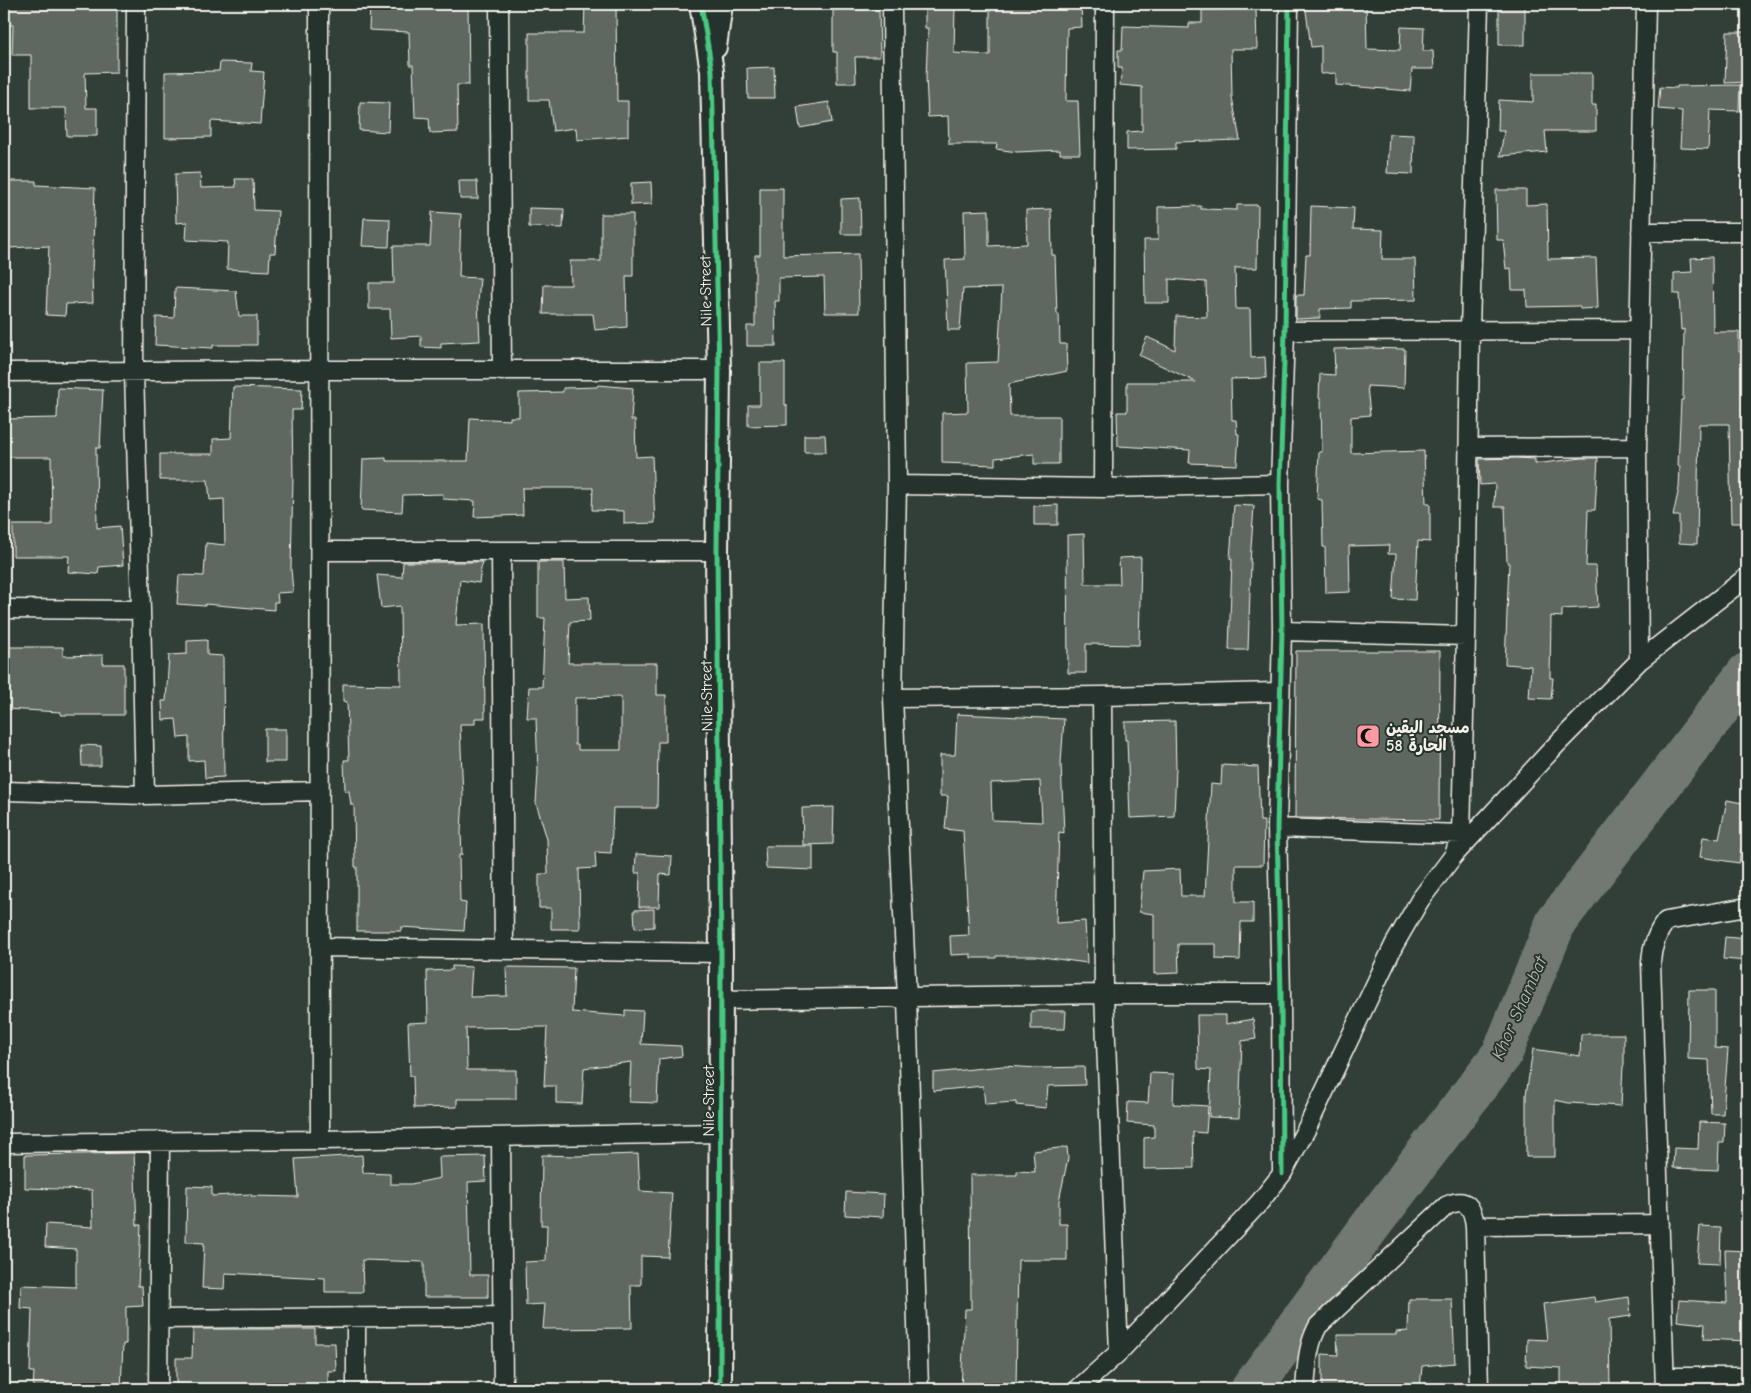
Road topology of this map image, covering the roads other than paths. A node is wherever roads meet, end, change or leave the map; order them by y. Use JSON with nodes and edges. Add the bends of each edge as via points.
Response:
{"nodes":[{"id":1,"x":136,"y":4,"type":"edge"},
{"id":2,"x":319,"y":4,"type":"edge"},
{"id":3,"x":499,"y":4,"type":"edge"},
{"id":4,"x":701,"y":4,"type":"edge"},
{"id":5,"x":722,"y":4,"type":"edge"},
{"id":6,"x":892,"y":4,"type":"edge"},
{"id":7,"x":1106,"y":4,"type":"edge"},
{"id":8,"x":1290,"y":4,"type":"edge"},
{"id":9,"x":1479,"y":4,"type":"edge"},
{"id":10,"x":1646,"y":4,"type":"edge"},
{"id":11,"x":712,"y":71,"type":"junction"},
{"id":12,"x":1641,"y":232,"type":"junction"},
{"id":13,"x":1747,"y":232,"type":"edge"},
{"id":14,"x":1470,"y":330,"type":"junction"},
{"id":15,"x":1639,"y":330,"type":"junction"},
{"id":16,"x":1285,"y":331,"type":"junction"},
{"id":17,"x":319,"y":370,"type":"junction"},
{"id":18,"x":719,"y":370,"type":"junction"},
{"id":19,"x":502,"y":371,"type":"junction"},
{"id":20,"x":4,"y":372,"type":"edge"},
{"id":21,"x":134,"y":372,"type":"junction"},
{"id":22,"x":1637,"y":447,"type":"junction"},
{"id":23,"x":1468,"y":448,"type":"junction"},
{"id":24,"x":1280,"y":484,"type":"junction"},
{"id":25,"x":897,"y":485,"type":"junction"},
{"id":26,"x":1103,"y":488,"type":"junction"},
{"id":27,"x":501,"y":550,"type":"junction"},
{"id":28,"x":320,"y":551,"type":"junction"},
{"id":29,"x":717,"y":551,"type":"junction"},
{"id":30,"x":1747,"y":577,"type":"edge"},
{"id":31,"x":4,"y":609,"type":"edge"},
{"id":32,"x":141,"y":610,"type":"junction"},
{"id":33,"x":1282,"y":631,"type":"junction"},
{"id":34,"x":1466,"y":636,"type":"junction"},
{"id":35,"x":1639,"y":661,"type":"junction"},
{"id":36,"x":1280,"y":692,"type":"junction"},
{"id":37,"x":1102,"y":696,"type":"junction"},
{"id":38,"x":892,"y":698,"type":"junction"},
{"id":39,"x":4,"y":791,"type":"edge"},
{"id":40,"x":320,"y":791,"type":"junction"},
{"id":41,"x":145,"y":795,"type":"junction"},
{"id":42,"x":1277,"y":828,"type":"junction"},
{"id":43,"x":1461,"y":834,"type":"junction"},
{"id":44,"x":1454,"y":855,"type":"junction"},
{"id":45,"x":1747,"y":906,"type":"edge"},
{"id":46,"x":321,"y":947,"type":"junction"},
{"id":47,"x":504,"y":950,"type":"junction"},
{"id":48,"x":721,"y":953,"type":"junction"},
{"id":49,"x":1104,"y":994,"type":"junction"},
{"id":50,"x":1281,"y":994,"type":"junction"},
{"id":51,"x":907,"y":998,"type":"junction"},
{"id":52,"x":721,"y":1000,"type":"junction"},
{"id":53,"x":721,"y":1134,"type":"junction"},
{"id":54,"x":501,"y":1137,"type":"junction"},
{"id":55,"x":320,"y":1140,"type":"junction"},
{"id":56,"x":160,"y":1141,"type":"junction"},
{"id":57,"x":4,"y":1143,"type":"edge"},
{"id":58,"x":1282,"y":1174,"type":"junction"},
{"id":59,"x":1660,"y":1224,"type":"junction"},
{"id":60,"x":1476,"y":1226,"type":"junction"},
{"id":61,"x":502,"y":1316,"type":"junction"},
{"id":62,"x":356,"y":1317,"type":"junction"},
{"id":63,"x":159,"y":1319,"type":"junction"},
{"id":64,"x":1119,"y":1352,"type":"junction"},
{"id":65,"x":1747,"y":1377,"type":"edge"},
{"id":66,"x":1665,"y":1383,"type":"edge"},
{"id":67,"x":158,"y":1389,"type":"edge"},
{"id":68,"x":356,"y":1389,"type":"edge"},
{"id":69,"x":503,"y":1389,"type":"edge"},
{"id":70,"x":720,"y":1389,"type":"edge"},
{"id":71,"x":919,"y":1389,"type":"edge"},
{"id":72,"x":1078,"y":1389,"type":"edge"},
{"id":73,"x":1305,"y":1389,"type":"edge"},
{"id":74,"x":1479,"y":1389,"type":"edge"}],
"edges":[{"from":1,"to":21,"type":"street"},
{"from":2,"to":17,"type":"street"},
{"from":3,"to":19,"type":"street"},
{"from":4,"to":11,"type":"street","name":"Nile Street"},
{"from":5,"to":11,"type":"street","name":"Nile Street"},
{"from":6,"to":25,"type":"street"},
{"from":7,"to":26,"type":"street"},
{"from":8,"to":16,"type":"street"},
{"from":9,"to":14,"type":"street"},
{"from":10,"to":12,"type":"street"},
{"from":11,"to":18,"type":"street","name":"Nile Street"},
{"from":12,"to":13,"type":"street"},
{"from":12,"to":15,"type":"street"},
{"from":14,"to":15,"type":"street"},
{"from":14,"to":16,"type":"street"},
{"from":14,"to":23,"type":"street"},
{"from":15,"to":22,"type":"street"},
{"from":16,"to":24,"type":"street"},
{"from":17,"to":19,"type":"street"},
{"from":17,"to":21,"type":"street"},
{"from":17,"to":28,"type":"street"},
{"from":18,"to":19,"type":"street"},
{"from":18,"to":29,"type":"street","name":"Nile Street"},
{"from":20,"to":21,"type":"street"},
{"from":21,"to":32,"type":"street"},
{"from":22,"to":23,"type":"street"},
{"from":22,"to":35,"type":"street"},
{"from":23,"to":34,"type":"street"},
{"from":24,"to":26,"type":"street"},
{"from":24,"to":33,"type":"street"},
{"from":25,"to":26,"type":"street"},
{"from":25,"to":38,"type":"street"},
{"from":27,"to":28,"type":"street"},
{"from":27,"to":29,"type":"street"},
{"from":27,"to":47,"type":"street"},
{"from":28,"to":40,"type":"street"},
{"from":29,"to":48,"type":"street","name":"Nile Street"},
{"from":30,"to":35,"type":"street"},
{"from":31,"to":32,"type":"street"},
{"from":32,"to":41,"type":"street"},
{"from":33,"to":34,"type":"street"},
{"from":33,"to":36,"type":"street"},
{"from":34,"to":43,"type":"street"},
{"from":35,"to":44,"type":"street"},
{"from":36,"to":37,"type":"street"},
{"from":36,"to":42,"type":"street"},
{"from":37,"to":38,"type":"street"},
{"from":37,"to":49,"type":"street"},
{"from":38,"to":51,"type":"street"},
{"from":39,"to":41,"type":"street"},
{"from":40,"to":41,"type":"street"},
{"from":40,"to":46,"type":"street"},
{"from":42,"to":43,"type":"street"},
{"from":42,"to":50,"type":"street"},
{"from":43,"to":44,"type":"street"},
{"from":44,"to":58,"type":"street","via":[[1420,900],[1394,945]]},
{"from":45,"to":59,"type":"street","via":[[1666,921],[1652,947]]},
{"from":46,"to":47,"type":"street"},
{"from":46,"to":55,"type":"street"},
{"from":47,"to":48,"type":"street"},
{"from":48,"to":52,"type":"street","name":"Nile Street"},
{"from":49,"to":50,"type":"street"},
{"from":49,"to":51,"type":"street"},
{"from":49,"to":64,"type":"street"},
{"from":50,"to":58,"type":"street"},
{"from":51,"to":52,"type":"street"},
{"from":51,"to":71,"type":"street"},
{"from":52,"to":53,"type":"street","name":"Nile Street"},
{"from":53,"to":54,"type":"street"},
{"from":53,"to":70,"type":"street","name":"Nile Street"},
{"from":54,"to":55,"type":"street"},
{"from":54,"to":61,"type":"street"},
{"from":55,"to":56,"type":"street"},
{"from":56,"to":57,"type":"street"},
{"from":56,"to":63,"type":"street"},
{"from":58,"to":64,"type":"street","via":[[1259,1203]]},
{"from":59,"to":60,"type":"street"},
{"from":59,"to":66,"type":"street"},
{"from":60,"to":73,"type":"street","via":[[1473,1213],[1465,1204],[1446,1206],[1318,1326],[1308,1350]]},
{"from":60,"to":74,"type":"street"},
{"from":61,"to":62,"type":"street"},
{"from":61,"to":69,"type":"street"},
{"from":62,"to":63,"type":"street"},
{"from":62,"to":68,"type":"street"},
{"from":63,"to":67,"type":"street"},
{"from":64,"to":72,"type":"street"},
{"from":65,"to":66,"type":"street"}]}
